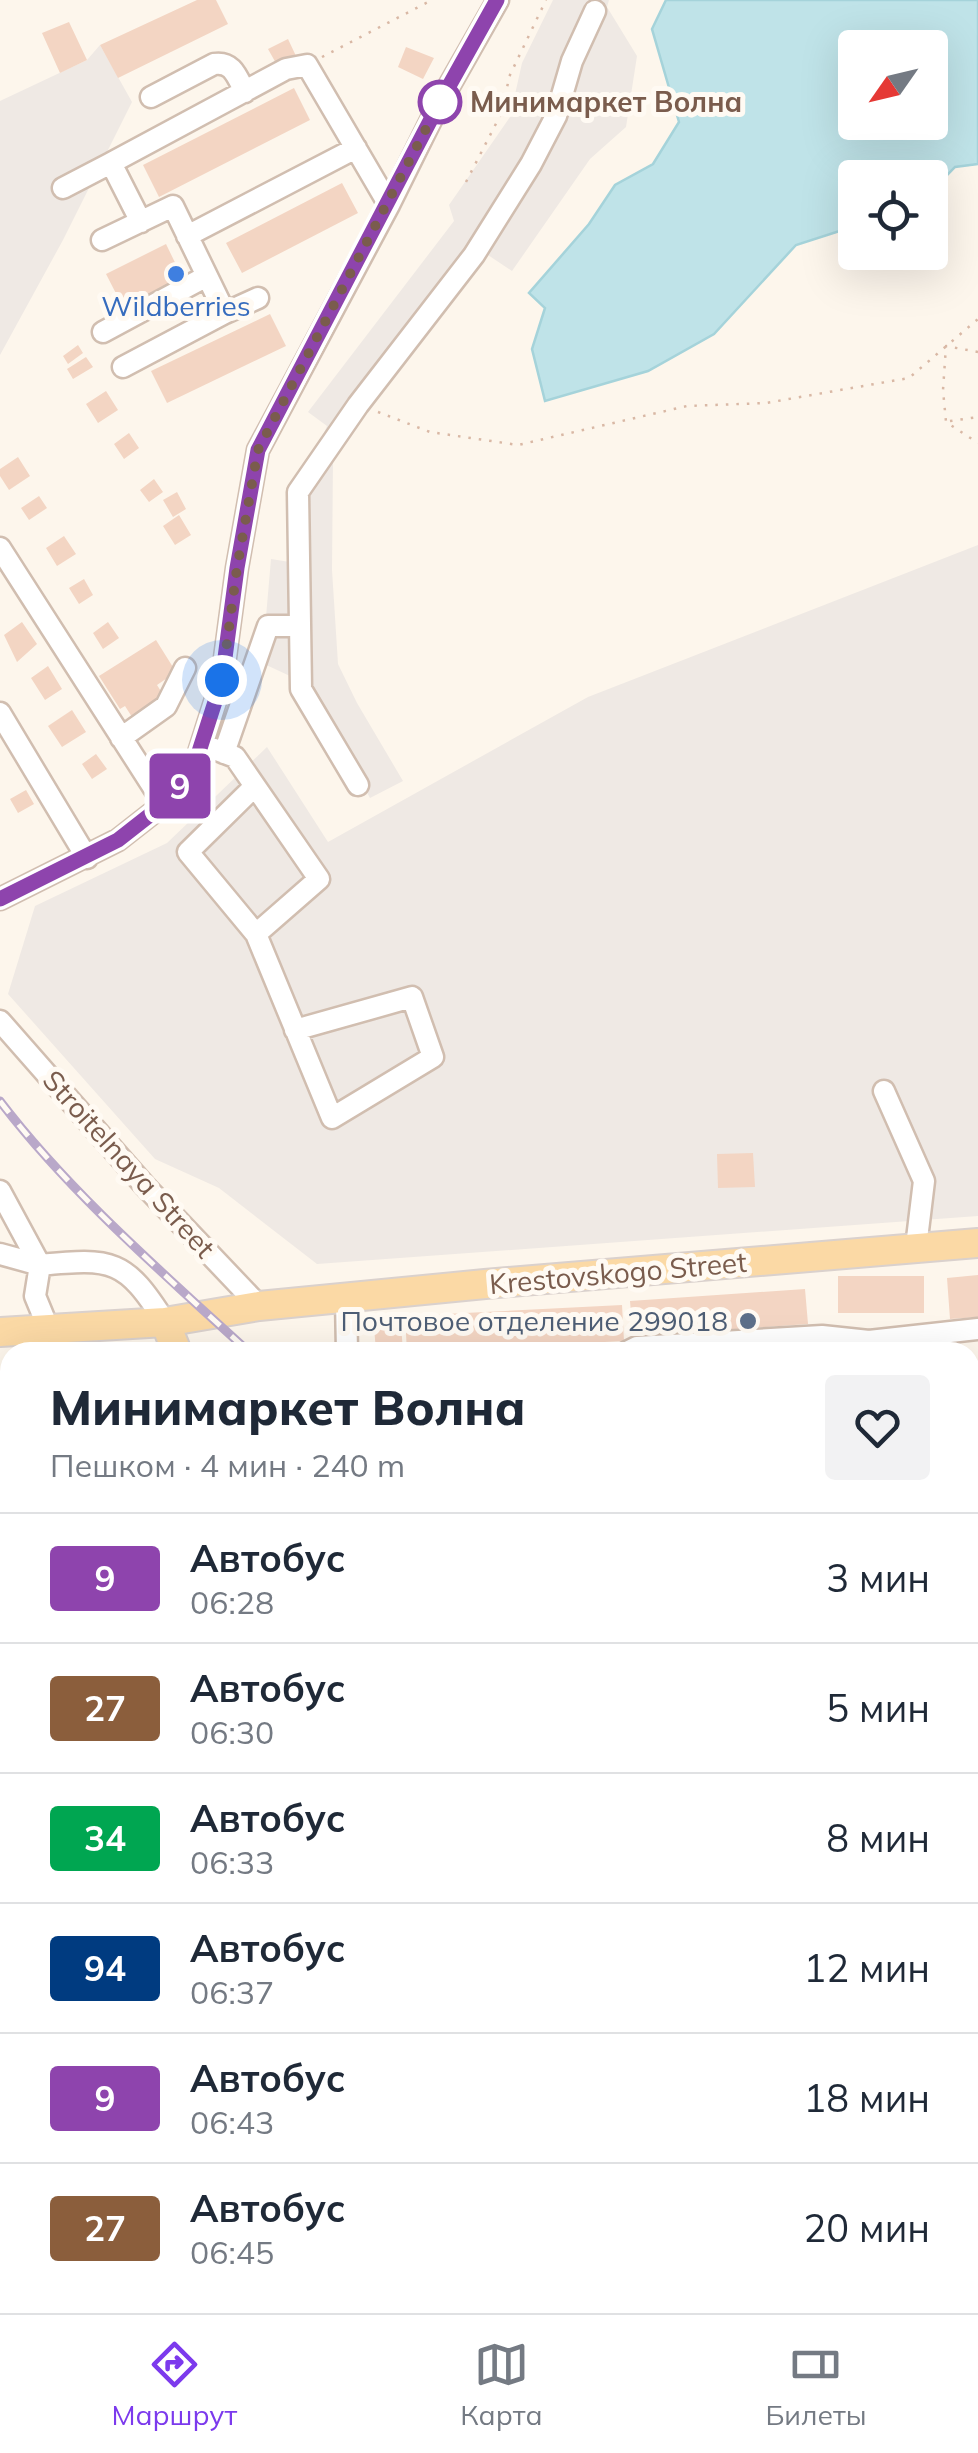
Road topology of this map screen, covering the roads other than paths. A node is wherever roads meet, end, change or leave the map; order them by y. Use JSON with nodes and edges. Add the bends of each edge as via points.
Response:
{"nodes":[{"id":1,"x":498,"y":0,"type":"edge"},
{"id":2,"x":596,"y":10,"type":"dead end"},
{"id":3,"x":244,"y":92,"type":"junction"},
{"id":4,"x":151,"y":97,"type":"dead end"},
{"id":5,"x":356,"y":148,"type":"junction"},
{"id":6,"x":111,"y":164,"type":"junction"},
{"id":7,"x":63,"y":188,"type":"dead end"},
{"id":8,"x":389,"y":205,"type":"junction"},
{"id":9,"x":140,"y":222,"type":"junction"},
{"id":10,"x":188,"y":236,"type":"junction"},
{"id":11,"x":102,"y":240,"type":"dead end"},
{"id":12,"x":207,"y":276,"type":"junction"},
{"id":13,"x":258,"y":298,"type":"dead end"},
{"id":14,"x":225,"y":313,"type":"junction"},
{"id":15,"x":103,"y":332,"type":"dead end"},
{"id":16,"x":124,"y":367,"type":"dead end"},
{"id":17,"x":0,"y":548,"type":"edge"},
{"id":18,"x":300,"y":626,"type":"junction"},
{"id":19,"x":185,"y":668,"type":"dead end"},
{"id":20,"x":0,"y":712,"type":"edge"},
{"id":21,"x":122,"y":738,"type":"junction"},
{"id":22,"x":204,"y":744,"type":"junction"},
{"id":23,"x":224,"y":753,"type":"junction"},
{"id":24,"x":358,"y":784,"type":"dead end"},
{"id":25,"x":254,"y":787,"type":"junction"},
{"id":26,"x":164,"y":804,"type":"junction"},
{"id":27,"x":86,"y":858,"type":"junction"},
{"id":28,"x":0,"y":899,"type":"edge"},
{"id":29,"x":256,"y":934,"type":"junction"},
{"id":30,"x":0,"y":1021,"type":"edge"},
{"id":31,"x":295,"y":1030,"type":"junction"},
{"id":32,"x":884,"y":1091,"type":"dead end"},
{"id":33,"x":0,"y":1191,"type":"edge"},
{"id":34,"x":978,"y":1243,"type":"edge"},
{"id":35,"x":916,"y":1247,"type":"junction"},
{"id":36,"x":0,"y":1254,"type":"edge"},
{"id":37,"x":40,"y":1265,"type":"junction"},
{"id":38,"x":346,"y":1298,"type":"junction"},
{"id":39,"x":259,"y":1306,"type":"junction"},
{"id":40,"x":166,"y":1322,"type":"junction"},
{"id":41,"x":978,"y":1329,"type":"edge"},
{"id":42,"x":49,"y":1330,"type":"junction"},
{"id":43,"x":0,"y":1332,"type":"edge"},
{"id":44,"x":173,"y":1342,"type":"edge"},
{"id":45,"x":347,"y":1342,"type":"edge"},
{"id":46,"x":721,"y":1342,"type":"edge"}],
"edges":[{"from":1,"to":8,"type":"street"},
{"from":2,"to":18,"type":"street","via":[[530,164],[474,254],[298,492]]},
{"from":3,"to":4,"type":"street","via":[[223,63]]},
{"from":3,"to":5,"type":"street","via":[[307,65]]},
{"from":3,"to":6,"type":"street"},
{"from":5,"to":8,"type":"street"},
{"from":5,"to":10,"type":"street"},
{"from":6,"to":7,"type":"street"},
{"from":6,"to":9,"type":"street"},
{"from":8,"to":22,"type":"street","via":[[258,450],[222,680]]},
{"from":9,"to":10,"type":"street","via":[[173,206]]},
{"from":9,"to":11,"type":"street"},
{"from":10,"to":12,"type":"street"},
{"from":12,"to":14,"type":"street"},
{"from":12,"to":15,"type":"street"},
{"from":13,"to":14,"type":"street"},
{"from":14,"to":16,"type":"street"},
{"from":17,"to":21,"type":"street"},
{"from":18,"to":23,"type":"street","via":[[268,626]]},
{"from":18,"to":24,"type":"street","via":[[300,688]]},
{"from":19,"to":21,"type":"street","via":[[166,706]]},
{"from":20,"to":27,"type":"street"},
{"from":21,"to":26,"type":"street"},
{"from":22,"to":23,"type":"street"},
{"from":22,"to":26,"type":"street"},
{"from":23,"to":25,"type":"street","via":[[235,757]]},
{"from":25,"to":29,"type":"street","via":[[319,879]]},
{"from":25,"to":29,"type":"street","via":[[188,852]]},
{"from":26,"to":27,"type":"street"},
{"from":27,"to":28,"type":"street"},
{"from":29,"to":31,"type":"street"},
{"from":30,"to":39,"type":"street","name":"Stroitelnaya Street"},
{"from":31,"to":31,"type":"street","via":[[332,1118],[433,1056],[412,998]]},
{"from":32,"to":35,"type":"street","via":[[924,1181]]},
{"from":33,"to":37,"type":"street"},
{"from":34,"to":35,"type":"main road","name":"Krestovskogo Street"},
{"from":35,"to":38,"type":"main road","name":"Krestovskogo Street"},
{"from":36,"to":37,"type":"street"},
{"from":37,"to":40,"type":"street","via":[[96,1260],[145,1290]]},
{"from":37,"to":42,"type":"street","via":[[35,1296]]},
{"from":38,"to":39,"type":"main road","name":"Krestovskogo Street"},
{"from":38,"to":45,"type":"street"},
{"from":39,"to":40,"type":"main road","name":"Krestovskogo Street"},
{"from":40,"to":42,"type":"main road","name":"Krestovskogo Street"},
{"from":40,"to":44,"type":"main road"},
{"from":41,"to":46,"type":"street","via":[[869,1340]]},
{"from":42,"to":43,"type":"main road","name":"Krestovskogo Street"}]}
